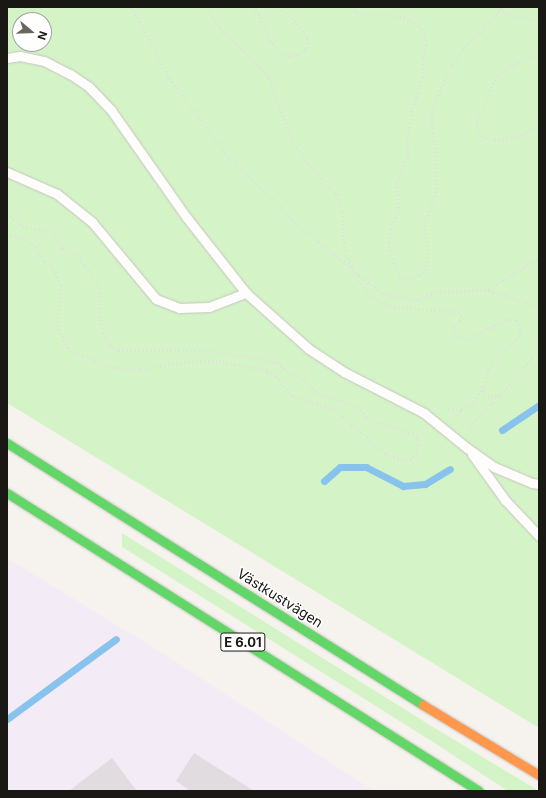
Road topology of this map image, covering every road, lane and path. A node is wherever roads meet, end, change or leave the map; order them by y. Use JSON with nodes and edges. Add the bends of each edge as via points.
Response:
{"nodes":[{"id":1,"x":132,"y":7,"type":"edge"},
{"id":2,"x":206,"y":7,"type":"edge"},
{"id":3,"x":253,"y":7,"type":"edge"},
{"id":4,"x":279,"y":7,"type":"edge"},
{"id":5,"x":350,"y":7,"type":"edge"},
{"id":6,"x":496,"y":7,"type":"edge"},
{"id":7,"x":502,"y":8,"type":"edge"},
{"id":8,"x":539,"y":21,"type":"edge"},
{"id":9,"x":539,"y":56,"type":"edge"},
{"id":10,"x":7,"y":58,"type":"edge"},
{"id":11,"x":539,"y":126,"type":"edge"},
{"id":12,"x":7,"y":172,"type":"edge"},
{"id":13,"x":7,"y":214,"type":"edge"},
{"id":14,"x":7,"y":236,"type":"edge"},
{"id":15,"x":539,"y":257,"type":"edge"},
{"id":16,"x":356,"y":273,"type":"junction"},
{"id":17,"x":488,"y":290,"type":"junction"},
{"id":18,"x":246,"y":294,"type":"junction"},
{"id":19,"x":539,"y":309,"type":"edge"},
{"id":20,"x":539,"y":348,"type":"edge"},
{"id":21,"x":483,"y":387,"type":"junction"},
{"id":22,"x":501,"y":394,"type":"junction"},
{"id":23,"x":424,"y":413,"type":"junction"},
{"id":24,"x":458,"y":440,"type":"junction"},
{"id":25,"x":7,"y":443,"type":"edge"},
{"id":26,"x":467,"y":448,"type":"junction"},
{"id":27,"x":539,"y":484,"type":"edge"},
{"id":28,"x":7,"y":493,"type":"edge"},
{"id":29,"x":539,"y":536,"type":"edge"},
{"id":30,"x":539,"y":775,"type":"edge"},
{"id":31,"x":479,"y":791,"type":"edge"}],
"edges":[{"from":1,"to":16,"type":"path","via":[[172,82],[226,154],[297,224]]},
{"from":2,"to":16,"type":"path","via":[[221,29],[269,78],[294,144],[337,195],[343,212],[346,255]]},
{"from":3,"to":4,"type":"path","via":[[259,14],[270,40],[280,53],[289,56],[298,54],[307,48],[307,38],[296,22]]},
{"from":5,"to":7,"type":"path","via":[[368,15],[388,15],[416,23],[424,32],[427,45],[423,60],[423,76],[413,106],[408,154],[397,183],[399,210],[391,229],[389,243],[399,275],[406,279],[425,270],[425,223],[437,189],[431,118],[436,99],[452,65]]},
{"from":6,"to":7,"type":"path"},
{"from":7,"to":8,"type":"path","via":[[514,16]]},
{"from":9,"to":11,"type":"path","via":[[510,67],[497,76],[477,122],[482,136],[495,140],[520,136]]},
{"from":10,"to":18,"type":"lane","via":[[20,56],[44,61],[70,74],[88,87],[111,110],[187,218]]},
{"from":12,"to":18,"type":"lane","via":[[58,194],[92,222],[156,299],[179,308],[210,307]]},
{"from":13,"to":14,"type":"path","via":[[22,226],[51,231],[63,248],[78,254],[99,288],[100,316],[110,346],[119,350],[214,351],[278,363],[290,373],[300,376],[315,391],[358,407],[367,418],[414,434],[419,441],[417,453],[411,460],[385,454],[336,411],[292,396],[280,381],[267,371],[217,361],[181,363],[139,370],[114,368],[83,356],[68,348],[58,330],[61,285],[52,267],[44,261],[30,242],[16,236]]},
{"from":15,"to":17,"type":"path"},
{"from":16,"to":17,"type":"path","via":[[382,293],[416,300],[440,291]]},
{"from":16,"to":21,"type":"path","via":[[367,293],[395,307],[459,312],[463,318],[454,327],[457,336],[466,340],[507,319],[517,320],[521,329],[519,337],[499,356],[489,370]]},
{"from":17,"to":19,"type":"path","via":[[535,305]]},
{"from":18,"to":23,"type":"lane","via":[[308,349],[344,372]]},
{"from":20,"to":22,"type":"path"},
{"from":21,"to":22,"type":"path","via":[[484,395],[491,397]]},
{"from":21,"to":23,"type":"path","via":[[474,404],[461,410],[436,409]]},
{"from":22,"to":24,"type":"path"},
{"from":23,"to":24,"type":"lane"},
{"from":24,"to":26,"type":"lane"},
{"from":25,"to":30,"type":"highway","name":"Västkustvägen"},
{"from":26,"to":27,"type":"lane","via":[[494,467]]},
{"from":26,"to":29,"type":"lane","via":[[504,500]]},
{"from":28,"to":31,"type":"highway","number":"E 6.01"}]}
